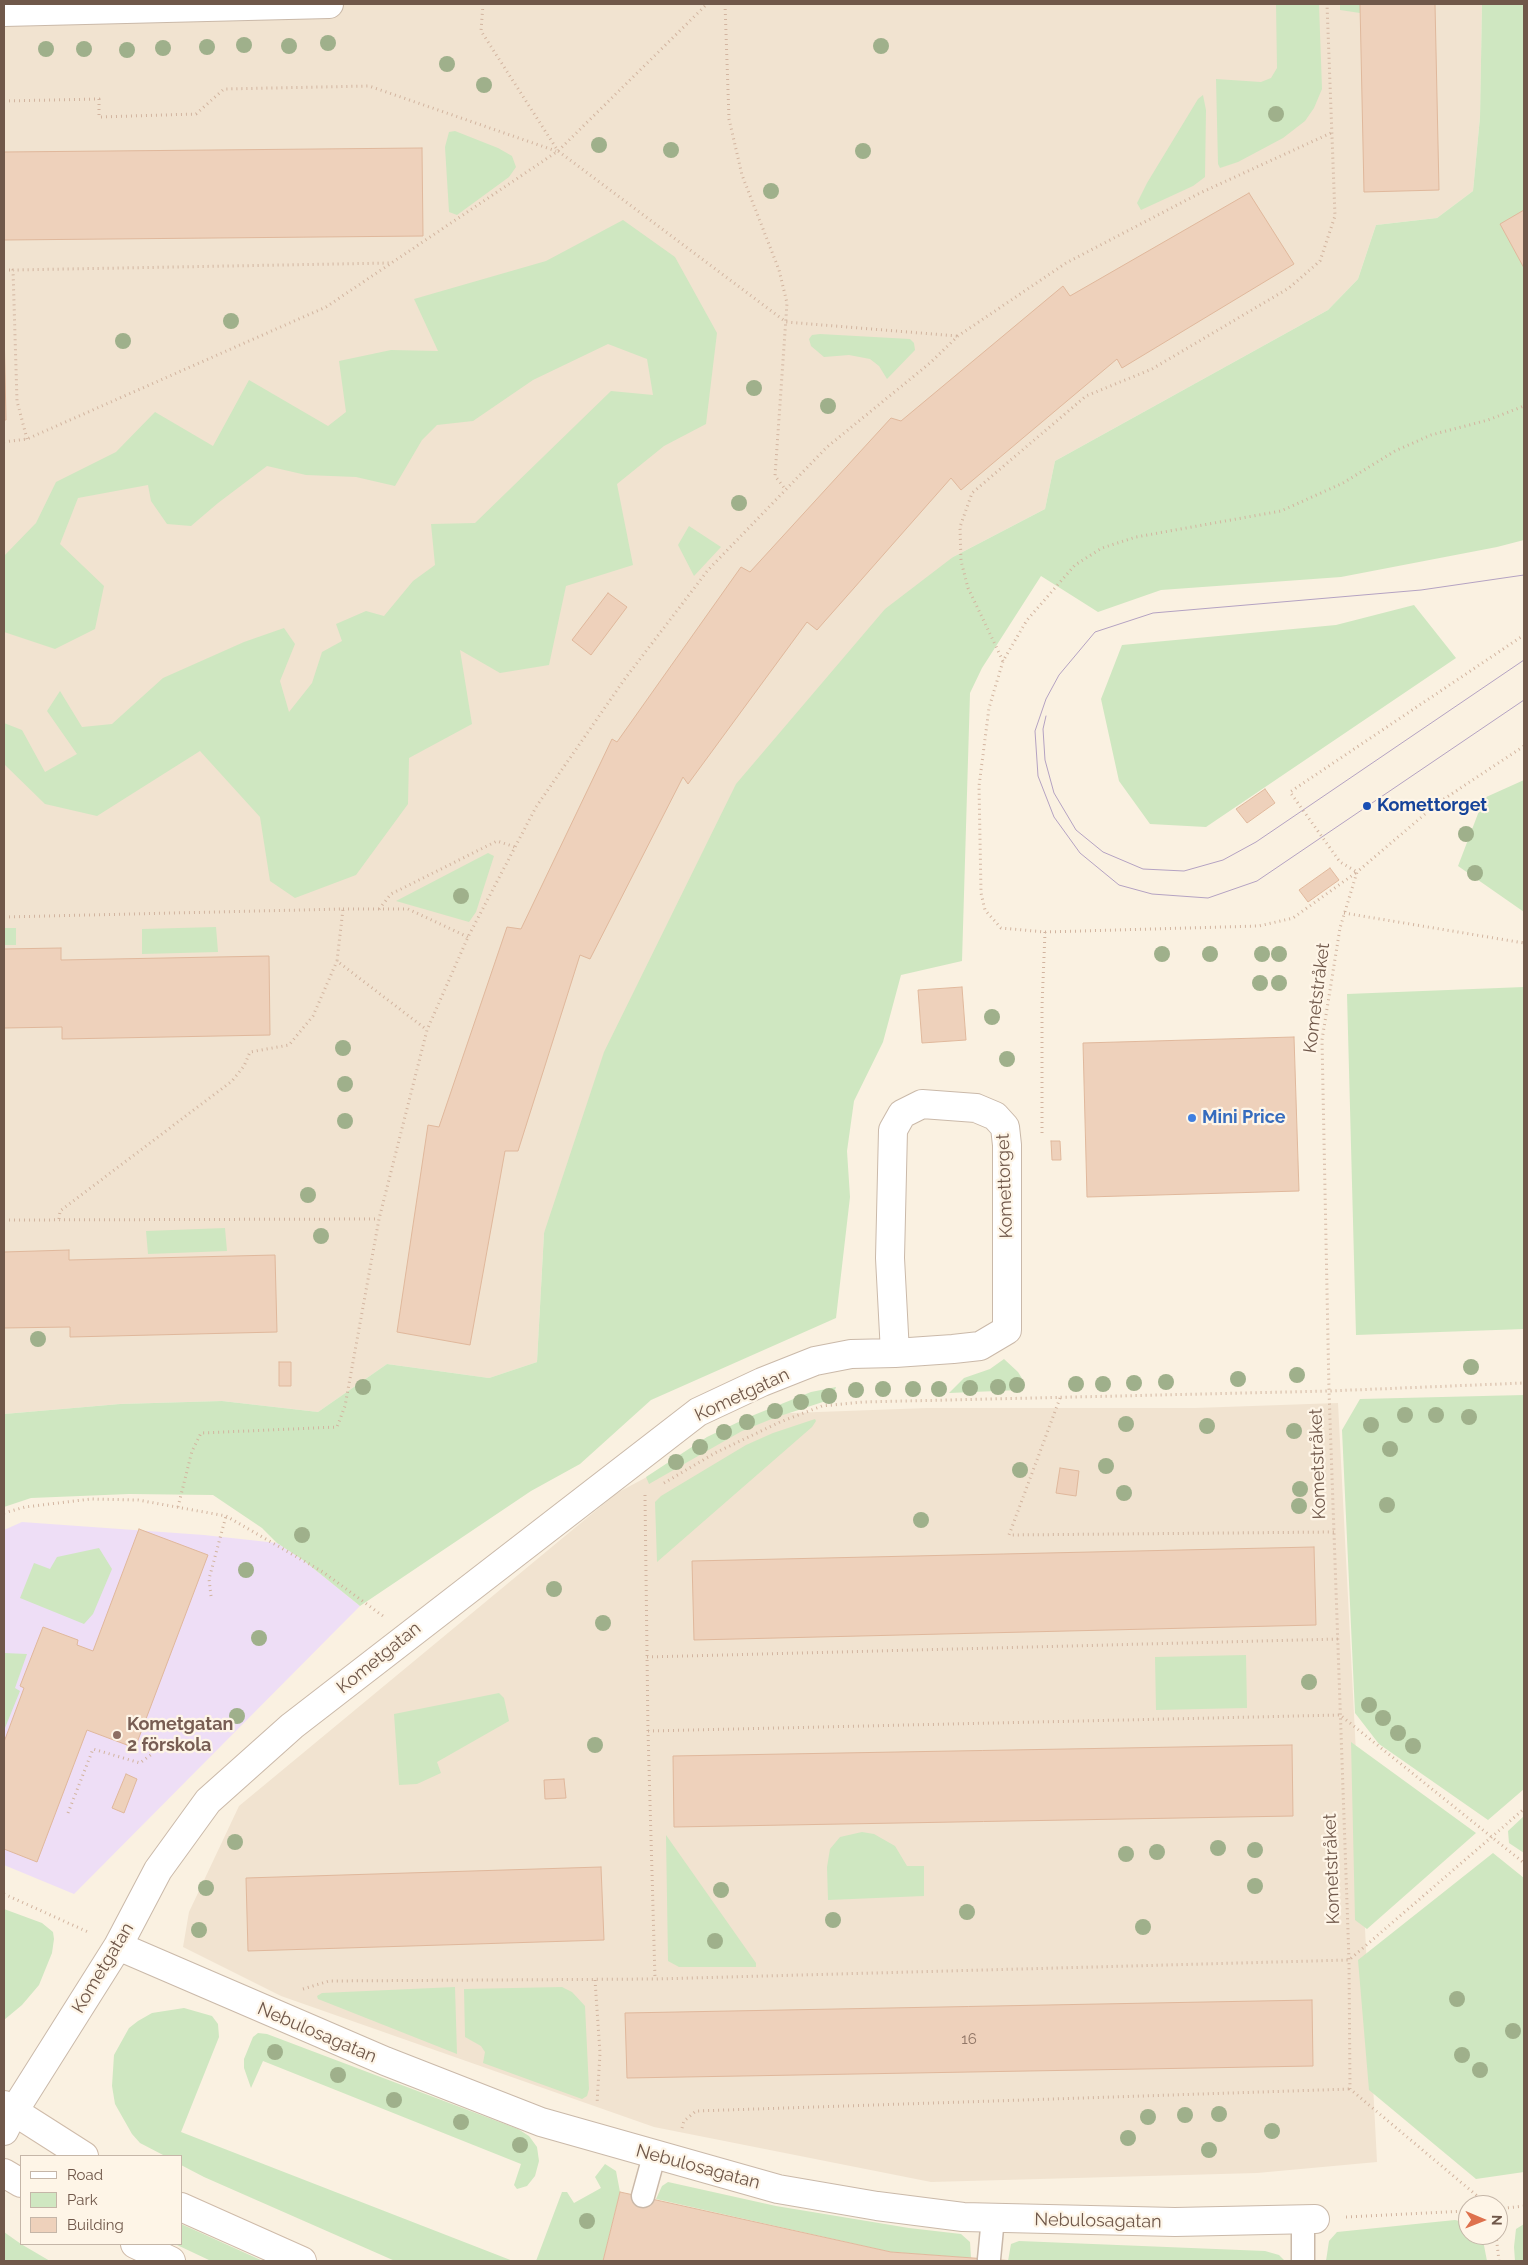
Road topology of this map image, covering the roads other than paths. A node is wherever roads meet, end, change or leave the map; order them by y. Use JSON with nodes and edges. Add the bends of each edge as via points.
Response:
{"nodes":[{"id":1,"x":280,"y":4,"type":"edge"},
{"id":2,"x":329,"y":4,"type":"edge"},
{"id":3,"x":4,"y":12,"type":"edge"},
{"id":4,"x":894,"y":1353,"type":"junction"},
{"id":5,"x":118,"y":1946,"type":"junction"},
{"id":6,"x":7,"y":2116,"type":"edge"},
{"id":7,"x":82,"y":2155,"type":"edge"},
{"id":8,"x":663,"y":2158,"type":"junction"},
{"id":9,"x":4,"y":2173,"type":"edge"},
{"id":10,"x":20,"y":2182,"type":"edge"},
{"id":11,"x":642,"y":2196,"type":"dead end"},
{"id":12,"x":182,"y":2207,"type":"edge"},
{"id":13,"x":993,"y":2218,"type":"junction"},
{"id":14,"x":1309,"y":2219,"type":"joint"},
{"id":15,"x":137,"y":2245,"type":"edge"},
{"id":16,"x":989,"y":2260,"type":"dead end"},
{"id":17,"x":172,"y":2261,"type":"edge"},
{"id":18,"x":302,"y":2261,"type":"edge"},
{"id":19,"x":1303,"y":2261,"type":"edge"}],
"edges":[{"from":1,"to":2,"type":"street"},
{"from":1,"to":3,"type":"street"},
{"from":4,"to":4,"type":"street","name":"Komettorget","via":[[980,1346],[1007,1330],[1008,1145],[1005,1127],[995,1116],[976,1108],[922,1104],[902,1114],[893,1130],[890,1258]]},
{"from":4,"to":5,"type":"street","name":"Kometgatan","via":[[851,1354],[816,1361],[762,1382],[698,1412],[630,1462],[292,1726],[208,1800],[158,1870]]},
{"from":5,"to":6,"type":"street","name":"Kometgatan"},
{"from":5,"to":8,"type":"street","name":"Nebulosagatan","via":[[287,2020],[541,2122]]},
{"from":6,"to":7,"type":"street"},
{"from":8,"to":11,"type":"lane"},
{"from":8,"to":13,"type":"street","name":"Nebulosagatan","via":[[778,2189],[877,2206]]},
{"from":9,"to":10,"type":"street"},
{"from":12,"to":18,"type":"street"},
{"from":13,"to":14,"type":"street","name":"Nebulosagatan","via":[[1175,2222]]},
{"from":13,"to":16,"type":"lane"},
{"from":14,"to":19,"type":"lane"},
{"from":15,"to":17,"type":"street"}]}
